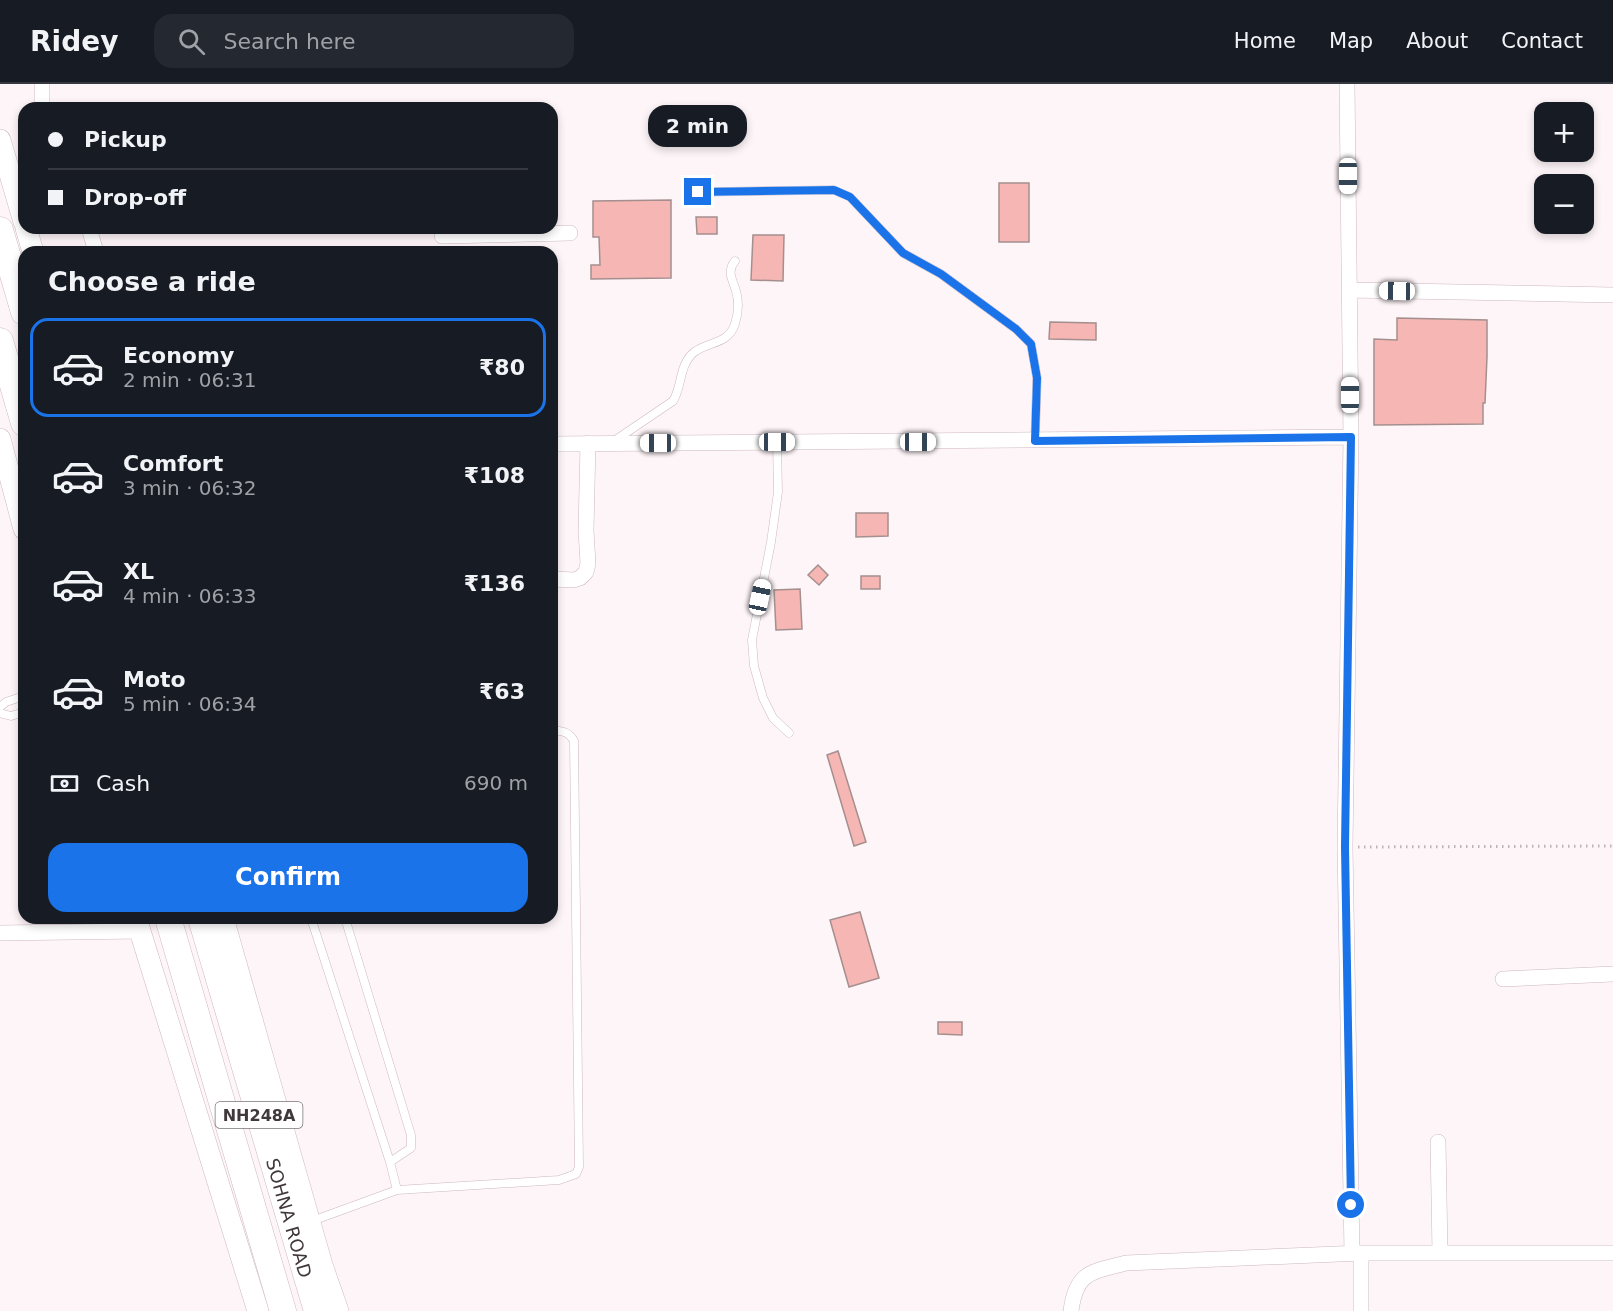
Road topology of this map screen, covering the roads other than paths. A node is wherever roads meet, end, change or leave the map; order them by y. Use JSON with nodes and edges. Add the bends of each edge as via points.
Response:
{"nodes":[{"id":1,"x":42,"y":84,"type":"edge"},
{"id":2,"x":1347,"y":84,"type":"edge"},
{"id":3,"x":42,"y":102,"type":"edge"},
{"id":4,"x":0,"y":140,"type":"edge"},
{"id":5,"x":698,"y":192,"type":"dead end"},
{"id":6,"x":18,"y":202,"type":"edge"},
{"id":7,"x":0,"y":230,"type":"edge"},
{"id":8,"x":558,"y":233,"type":"edge"},
{"id":9,"x":570,"y":233,"type":"dead end"},
{"id":10,"x":735,"y":261,"type":"dead end"},
{"id":11,"x":1349,"y":290,"type":"junction"},
{"id":12,"x":18,"y":292,"type":"edge"},
{"id":13,"x":1613,"y":295,"type":"edge"},
{"id":14,"x":0,"y":341,"type":"edge"},
{"id":15,"x":18,"y":402,"type":"edge"},
{"id":16,"x":1351,"y":437,"type":"junction"},
{"id":17,"x":1035,"y":441,"type":"junction"},
{"id":18,"x":777,"y":442,"type":"junction"},
{"id":19,"x":588,"y":443,"type":"junction"},
{"id":20,"x":611,"y":443,"type":"junction"},
{"id":21,"x":558,"y":444,"type":"edge"},
{"id":22,"x":1,"y":446,"type":"edge"},
{"id":23,"x":18,"y":507,"type":"edge"},
{"id":24,"x":558,"y":579,"type":"edge"},
{"id":25,"x":18,"y":698,"type":"edge"},
{"id":26,"x":0,"y":707,"type":"edge"},
{"id":27,"x":0,"y":713,"type":"edge"},
{"id":28,"x":18,"y":714,"type":"edge"},
{"id":29,"x":558,"y":731,"type":"edge"},
{"id":30,"x":789,"y":734,"type":"dead end"},
{"id":31,"x":138,"y":924,"type":"edge"},
{"id":32,"x":170,"y":924,"type":"edge"},
{"id":33,"x":203,"y":924,"type":"edge"},
{"id":34,"x":225,"y":924,"type":"edge"},
{"id":35,"x":313,"y":924,"type":"edge"},
{"id":36,"x":347,"y":924,"type":"edge"},
{"id":37,"x":0,"y":933,"type":"edge"},
{"id":38,"x":1613,"y":974,"type":"edge"},
{"id":39,"x":1503,"y":979,"type":"dead end"},
{"id":40,"x":1438,"y":1142,"type":"dead end"},
{"id":41,"x":390,"y":1162,"type":"junction"},
{"id":42,"x":397,"y":1190,"type":"junction"},
{"id":43,"x":310,"y":1222,"type":"junction"},
{"id":44,"x":1440,"y":1252,"type":"junction"},
{"id":45,"x":1613,"y":1252,"type":"edge"},
{"id":46,"x":1357,"y":1253,"type":"junction"},
{"id":47,"x":258,"y":1311,"type":"edge"},
{"id":48,"x":283,"y":1311,"type":"edge"},
{"id":49,"x":317,"y":1311,"type":"edge"},
{"id":50,"x":338,"y":1311,"type":"edge"},
{"id":51,"x":1071,"y":1311,"type":"edge"},
{"id":52,"x":1361,"y":1311,"type":"edge"}],
"edges":[{"from":1,"to":3,"type":"street"},
{"from":2,"to":11,"type":"street"},
{"from":4,"to":6,"type":"main road"},
{"from":5,"to":17,"type":"lane","via":[[834,190],[850,197],[903,253],[941,274],[1031,344],[1037,378]]},
{"from":7,"to":12,"type":"highway"},
{"from":8,"to":9,"type":"street"},
{"from":10,"to":20,"type":"lane","via":[[730,269],[736,292],[734,327],[718,343],[693,352],[673,401]]},
{"from":11,"to":13,"type":"street"},
{"from":11,"to":16,"type":"street"},
{"from":14,"to":15,"type":"highway"},
{"from":16,"to":17,"type":"street"},
{"from":16,"to":46,"type":"street","via":[[1345,847]]},
{"from":17,"to":18,"type":"street"},
{"from":18,"to":20,"type":"street"},
{"from":18,"to":30,"type":"lane","via":[[778,492],[752,640],[763,698],[773,718]]},
{"from":19,"to":20,"type":"street"},
{"from":19,"to":21,"type":"street"},
{"from":19,"to":24,"type":"street","via":[[588,563],[580,578]]},
{"from":22,"to":23,"type":"main road"},
{"from":25,"to":26,"type":"lane"},
{"from":27,"to":28,"type":"lane"},
{"from":29,"to":42,"type":"lane","via":[[565,732],[574,741],[579,1167],[576,1174],[559,1180]]},
{"from":31,"to":37,"type":"street"},
{"from":31,"to":47,"type":"main road"},
{"from":32,"to":48,"type":"highway","name":"SOHNA ROAD","number":"NH248A"},
{"from":33,"to":49,"type":"highway","name":"SOHNA ROAD","number":"NH248A"},
{"from":34,"to":43,"type":"main road"},
{"from":35,"to":41,"type":"lane"},
{"from":36,"to":41,"type":"lane","via":[[411,1136],[411,1148]]},
{"from":38,"to":39,"type":"street"},
{"from":40,"to":44,"type":"street"},
{"from":41,"to":42,"type":"lane"},
{"from":42,"to":43,"type":"lane"},
{"from":43,"to":50,"type":"main road"},
{"from":44,"to":45,"type":"street"},
{"from":44,"to":46,"type":"street"},
{"from":46,"to":51,"type":"street","via":[[1126,1263],[1089,1273],[1079,1284]]},
{"from":46,"to":52,"type":"street"}]}
